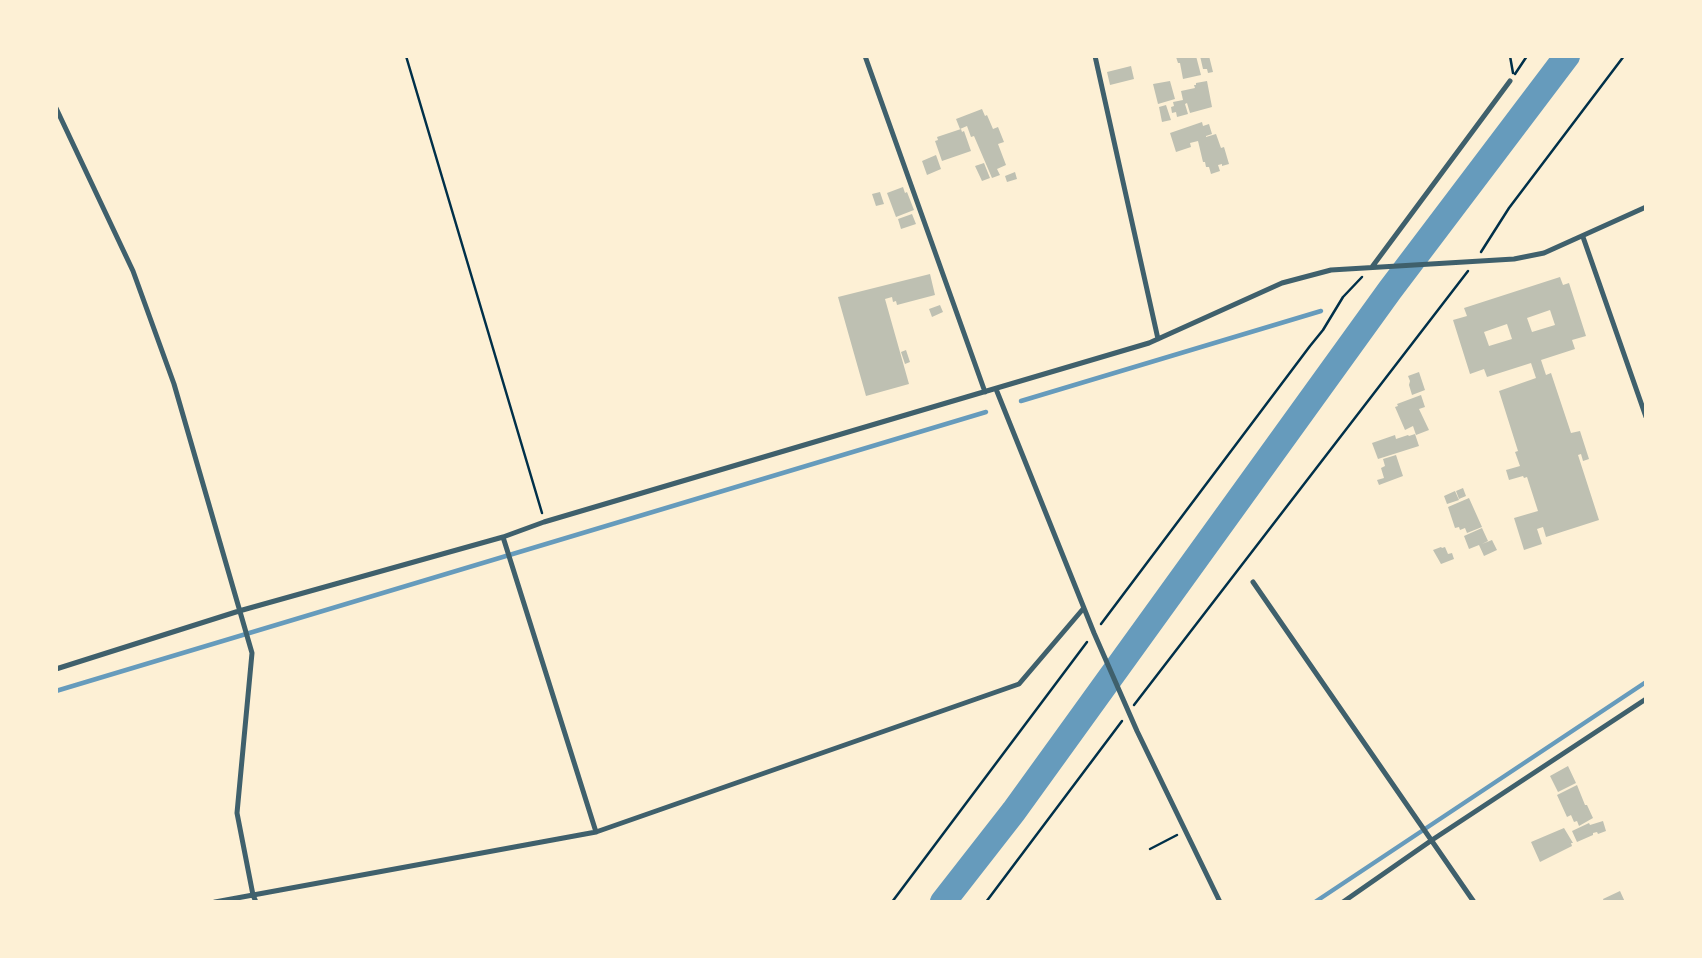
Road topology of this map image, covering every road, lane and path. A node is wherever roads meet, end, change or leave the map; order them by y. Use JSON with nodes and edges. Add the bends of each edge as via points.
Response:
{"nodes":[{"id":1,"x":406,"y":56,"type":"edge"},
{"id":2,"x":865,"y":56,"type":"edge"},
{"id":3,"x":1095,"y":56,"type":"edge"},
{"id":4,"x":1510,"y":56,"type":"edge"},
{"id":5,"x":1527,"y":56,"type":"edge"},
{"id":6,"x":1624,"y":56,"type":"edge"},
{"id":7,"x":1510,"y":81,"type":"junction"},
{"id":8,"x":56,"y":108,"type":"edge"},
{"id":9,"x":1646,"y":207,"type":"edge"},
{"id":10,"x":1583,"y":237,"type":"junction"},
{"id":11,"x":1478,"y":261,"type":"junction"},
{"id":12,"x":1372,"y":267,"type":"junction"},
{"id":13,"x":1158,"y":340,"type":"junction"},
{"id":14,"x":996,"y":389,"type":"junction"},
{"id":15,"x":985,"y":392,"type":"junction"},
{"id":16,"x":1646,"y":417,"type":"edge"},
{"id":17,"x":544,"y":522,"type":"junction"},
{"id":18,"x":503,"y":537,"type":"junction"},
{"id":19,"x":1253,"y":582,"type":"dead end"},
{"id":20,"x":1083,"y":609,"type":"junction"},
{"id":21,"x":239,"y":611,"type":"junction"},
{"id":22,"x":1094,"y":633,"type":"junction"},
{"id":23,"x":56,"y":669,"type":"edge"},
{"id":24,"x":1646,"y":699,"type":"edge"},
{"id":25,"x":1129,"y":712,"type":"junction"},
{"id":26,"x":596,"y":832,"type":"junction"},
{"id":27,"x":1168,"y":840,"type":"dead end"},
{"id":28,"x":1432,"y":840,"type":"junction"},
{"id":29,"x":1150,"y":849,"type":"dead end"},
{"id":30,"x":253,"y":895,"type":"junction"},
{"id":31,"x":215,"y":902,"type":"edge"},
{"id":32,"x":256,"y":902,"type":"edge"},
{"id":33,"x":892,"y":902,"type":"edge"},
{"id":34,"x":986,"y":902,"type":"edge"},
{"id":35,"x":1220,"y":902,"type":"edge"},
{"id":36,"x":1343,"y":902,"type":"edge"},
{"id":37,"x":1474,"y":902,"type":"edge"}],
"edges":[{"from":1,"to":17,"type":"path"},
{"from":2,"to":15,"type":"street"},
{"from":3,"to":13,"type":"street"},
{"from":4,"to":7,"type":"path","via":[[1513,73]]},
{"from":5,"to":7,"type":"path"},
{"from":6,"to":11,"type":"path","via":[[1509,208]]},
{"from":7,"to":12,"type":"street"},
{"from":8,"to":21,"type":"street","via":[[132,271],[174,384]]},
{"from":9,"to":10,"type":"street"},
{"from":10,"to":11,"type":"street","via":[[1544,253]]},
{"from":10,"to":16,"type":"street"},
{"from":11,"to":12,"type":"street"},
{"from":11,"to":25,"type":"path"},
{"from":12,"to":13,"type":"street","via":[[1331,270],[1282,283]]},
{"from":12,"to":22,"type":"path","via":[[1343,297],[1323,330]]},
{"from":13,"to":14,"type":"street"},
{"from":14,"to":15,"type":"street"},
{"from":14,"to":20,"type":"street"},
{"from":15,"to":17,"type":"street"},
{"from":17,"to":18,"type":"street"},
{"from":18,"to":21,"type":"street"},
{"from":18,"to":26,"type":"street"},
{"from":19,"to":28,"type":"street"},
{"from":20,"to":22,"type":"street"},
{"from":20,"to":26,"type":"street","via":[[1019,684]]},
{"from":21,"to":23,"type":"street"},
{"from":21,"to":30,"type":"street","via":[[252,653],[237,813]]},
{"from":22,"to":25,"type":"street"},
{"from":22,"to":33,"type":"path"},
{"from":24,"to":28,"type":"street"},
{"from":25,"to":34,"type":"path"},
{"from":25,"to":35,"type":"street"},
{"from":26,"to":30,"type":"street"},
{"from":27,"to":29,"type":"path"},
{"from":28,"to":36,"type":"street"},
{"from":28,"to":37,"type":"street"},
{"from":30,"to":31,"type":"street"},
{"from":30,"to":32,"type":"street"}]}
